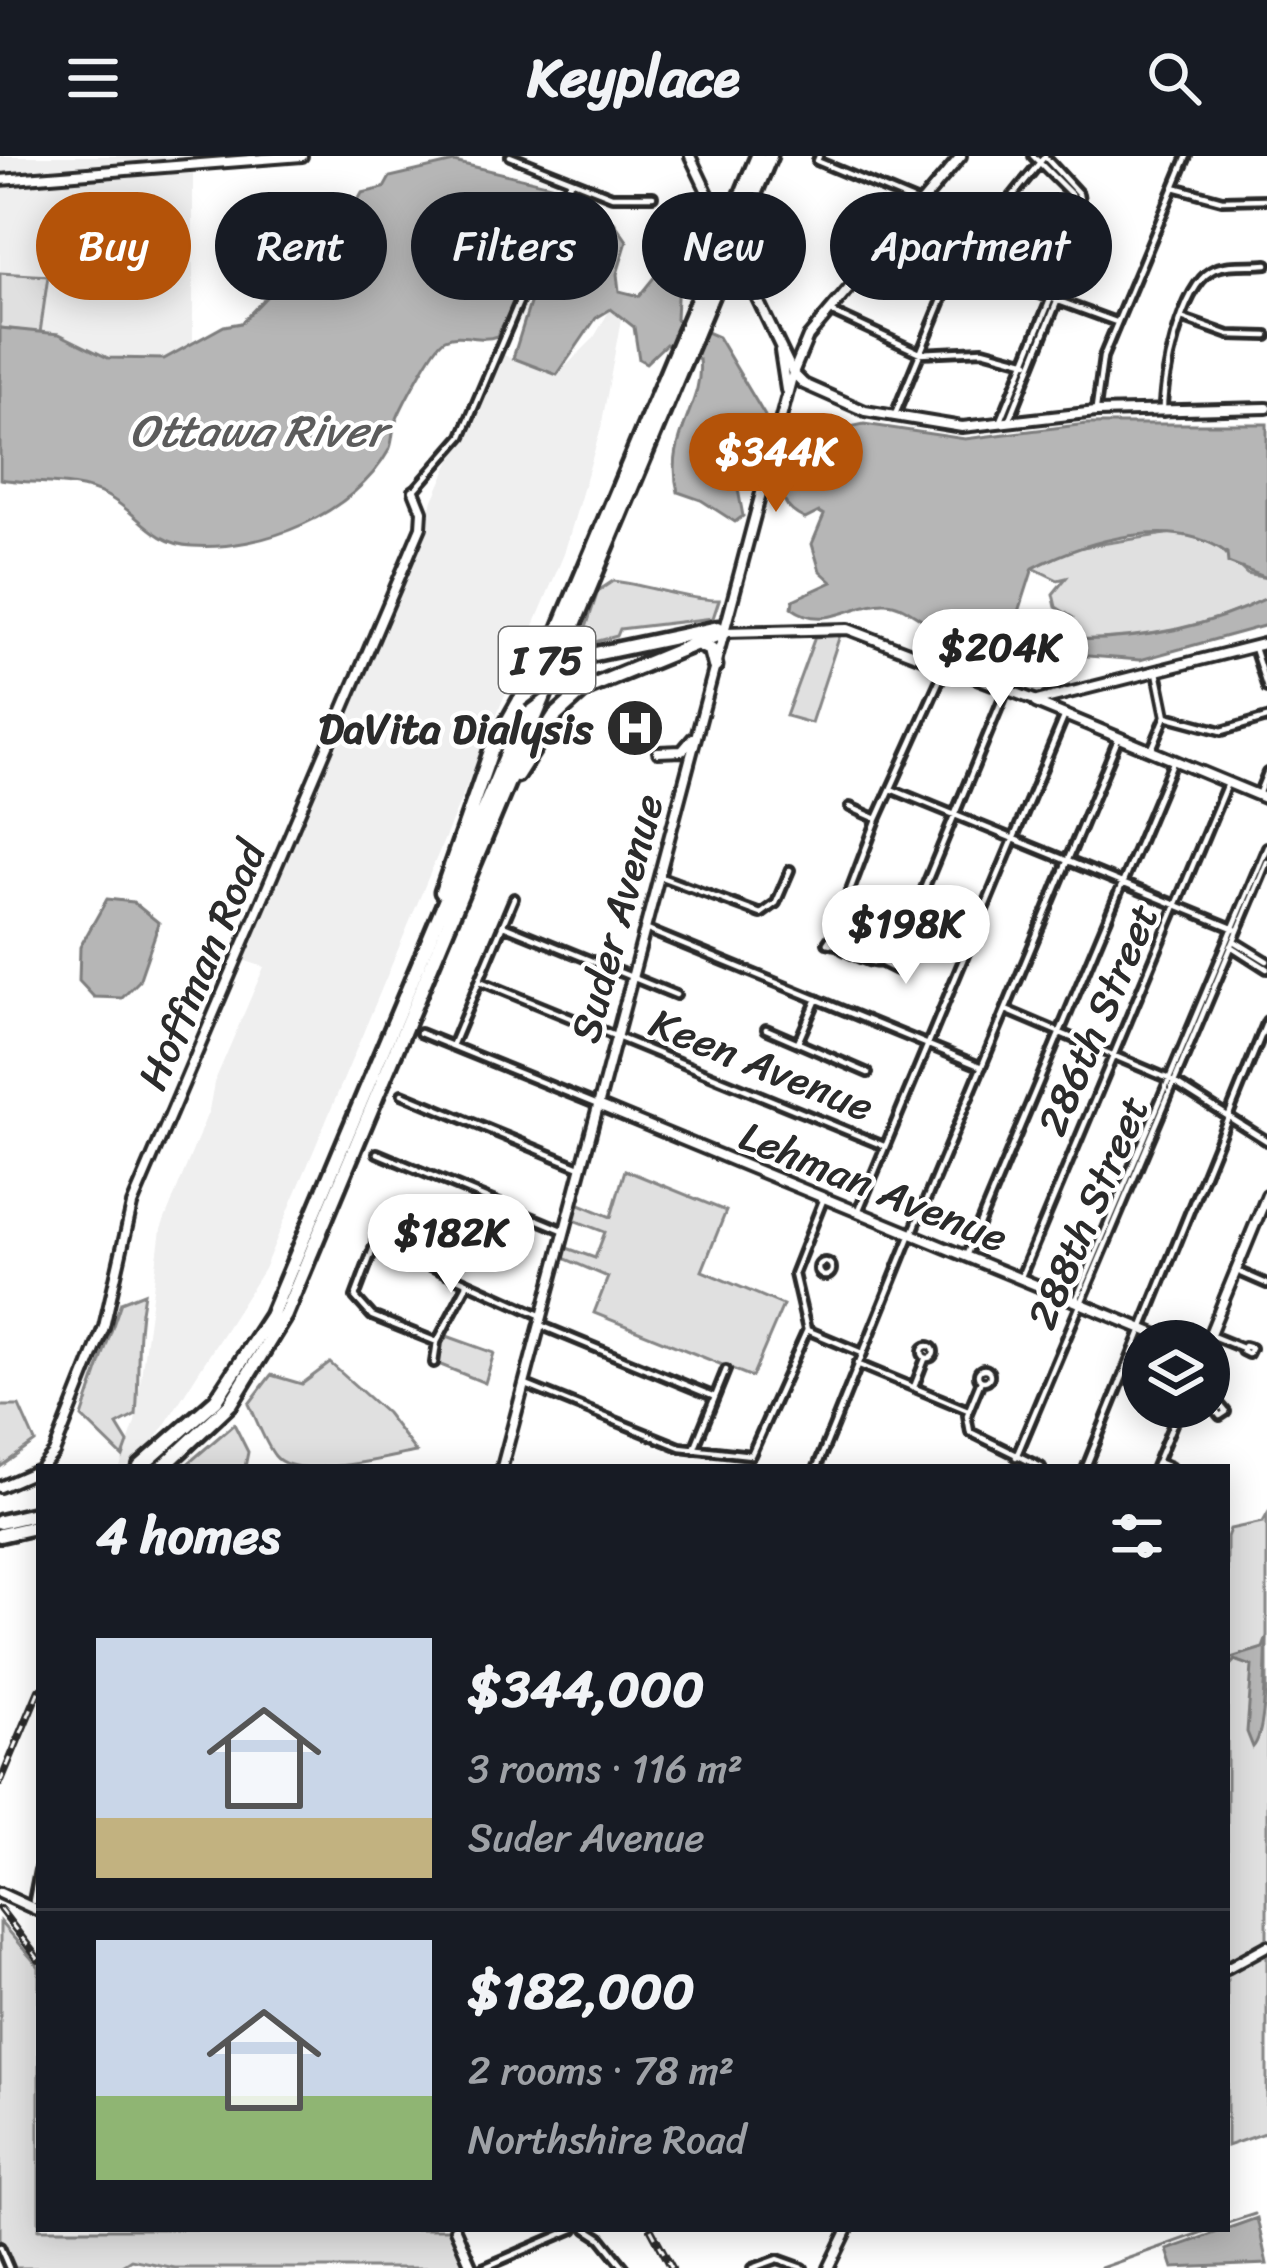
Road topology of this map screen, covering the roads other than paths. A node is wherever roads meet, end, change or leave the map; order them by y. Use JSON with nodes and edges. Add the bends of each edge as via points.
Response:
{"nodes":[{"id":1,"x":302,"y":156,"type":"edge"},
{"id":2,"x":510,"y":156,"type":"edge"},
{"id":3,"x":758,"y":156,"type":"edge"},
{"id":4,"x":770,"y":156,"type":"edge"},
{"id":5,"x":819,"y":156,"type":"edge"},
{"id":6,"x":962,"y":156,"type":"edge"},
{"id":7,"x":1033,"y":156,"type":"edge"},
{"id":8,"x":1187,"y":156,"type":"edge"},
{"id":9,"x":1043,"y":158,"type":"edge"},
{"id":10,"x":692,"y":161,"type":"edge"},
{"id":11,"x":0,"y":180,"type":"edge"},
{"id":12,"x":571,"y":182,"type":"junction"},
{"id":13,"x":1174,"y":187,"type":"junction"},
{"id":14,"x":890,"y":192,"type":"edge"},
{"id":15,"x":931,"y":192,"type":"edge"},
{"id":16,"x":1015,"y":192,"type":"edge"},
{"id":17,"x":1068,"y":192,"type":"edge"},
{"id":18,"x":642,"y":196,"type":"edge"},
{"id":19,"x":1267,"y":199,"type":"edge"},
{"id":20,"x":1267,"y":264,"type":"edge"},
{"id":21,"x":838,"y":300,"type":"edge"},
{"id":22,"x":943,"y":300,"type":"edge"},
{"id":23,"x":1057,"y":300,"type":"edge"},
{"id":24,"x":1065,"y":300,"type":"edge"},
{"id":25,"x":829,"y":311,"type":"junction"},
{"id":26,"x":1184,"y":319,"type":"junction"},
{"id":27,"x":1117,"y":322,"type":"junction"},
{"id":28,"x":694,"y":324,"type":"junction"},
{"id":29,"x":1267,"y":336,"type":"edge"},
{"id":30,"x":808,"y":338,"type":"junction"},
{"id":31,"x":777,"y":339,"type":"junction"},
{"id":32,"x":681,"y":353,"type":"junction"},
{"id":33,"x":920,"y":353,"type":"junction"},
{"id":34,"x":1030,"y":363,"type":"junction"},
{"id":35,"x":793,"y":373,"type":"junction"},
{"id":36,"x":805,"y":384,"type":"junction"},
{"id":37,"x":786,"y":395,"type":"junction"},
{"id":38,"x":1267,"y":408,"type":"edge"},
{"id":39,"x":1096,"y":412,"type":"junction"},
{"id":40,"x":1162,"y":412,"type":"junction"},
{"id":41,"x":894,"y":417,"type":"junction"},
{"id":42,"x":1004,"y":424,"type":"junction"},
{"id":43,"x":414,"y":491,"type":"joint"},
{"id":44,"x":725,"y":629,"type":"junction"},
{"id":45,"x":695,"y":643,"type":"junction"},
{"id":46,"x":1267,"y":643,"type":"edge"},
{"id":47,"x":1253,"y":648,"type":"junction"},
{"id":48,"x":715,"y":665,"type":"junction"},
{"id":49,"x":946,"y":666,"type":"junction"},
{"id":50,"x":1157,"y":672,"type":"junction"},
{"id":51,"x":1267,"y":688,"type":"edge"},
{"id":52,"x":1006,"y":690,"type":"junction"},
{"id":53,"x":1049,"y":703,"type":"junction"},
{"id":54,"x":1065,"y":715,"type":"junction"},
{"id":55,"x":1166,"y":716,"type":"junction"},
{"id":56,"x":1267,"y":718,"type":"edge"},
{"id":57,"x":697,"y":732,"type":"junction"},
{"id":58,"x":1119,"y":737,"type":"junction"},
{"id":59,"x":1151,"y":751,"type":"junction"},
{"id":60,"x":658,"y":752,"type":"dead end"},
{"id":61,"x":1174,"y":760,"type":"junction"},
{"id":62,"x":1267,"y":773,"type":"edge"},
{"id":63,"x":1228,"y":782,"type":"junction"},
{"id":64,"x":891,"y":790,"type":"junction"},
{"id":65,"x":1262,"y":797,"type":"edge"},
{"id":66,"x":500,"y":801,"type":"junction"},
{"id":67,"x":850,"y":807,"type":"dead end"},
{"id":68,"x":954,"y":816,"type":"junction"},
{"id":69,"x":877,"y":819,"type":"junction"},
{"id":70,"x":1015,"y":836,"type":"junction"},
{"id":71,"x":1267,"y":847,"type":"edge"},
{"id":72,"x":1070,"y":858,"type":"junction"},
{"id":73,"x":1267,"y":862,"type":"edge"},
{"id":74,"x":790,"y":870,"type":"dead end"},
{"id":75,"x":658,"y":876,"type":"junction"},
{"id":76,"x":1124,"y":881,"type":"junction"},
{"id":77,"x":1255,"y":884,"type":"junction"},
{"id":78,"x":1267,"y":891,"type":"edge"},
{"id":79,"x":514,"y":898,"type":"dead end"},
{"id":80,"x":1178,"y":903,"type":"junction"},
{"id":81,"x":503,"y":925,"type":"junction"},
{"id":82,"x":645,"y":929,"type":"junction"},
{"id":83,"x":1236,"y":929,"type":"junction"},
{"id":84,"x":1231,"y":943,"type":"junction"},
{"id":85,"x":1267,"y":965,"type":"edge"},
{"id":86,"x":417,"y":969,"type":"junction"},
{"id":87,"x":632,"y":976,"type":"junction"},
{"id":88,"x":480,"y":981,"type":"junction"},
{"id":89,"x":676,"y":995,"type":"dead end"},
{"id":90,"x":817,"y":999,"type":"junction"},
{"id":91,"x":1006,"y":1010,"type":"junction"},
{"id":92,"x":1267,"y":1021,"type":"edge"},
{"id":93,"x":766,"y":1029,"type":"dead end"},
{"id":94,"x":420,"y":1033,"type":"dead end"},
{"id":95,"x":1060,"y":1034,"type":"junction"},
{"id":96,"x":616,"y":1036,"type":"junction"},
{"id":97,"x":799,"y":1042,"type":"junction"},
{"id":98,"x":927,"y":1044,"type":"junction"},
{"id":99,"x":452,"y":1046,"type":"junction"},
{"id":100,"x":1114,"y":1056,"type":"junction"},
{"id":101,"x":982,"y":1066,"type":"junction"},
{"id":102,"x":868,"y":1073,"type":"dead end"},
{"id":103,"x":1172,"y":1081,"type":"junction"},
{"id":104,"x":402,"y":1094,"type":"dead end"},
{"id":105,"x":598,"y":1105,"type":"junction"},
{"id":106,"x":1229,"y":1117,"type":"junction"},
{"id":107,"x":1267,"y":1141,"type":"edge"},
{"id":108,"x":884,"y":1146,"type":"junction"},
{"id":109,"x":377,"y":1153,"type":"dead end"},
{"id":110,"x":581,"y":1167,"type":"junction"},
{"id":111,"x":1267,"y":1196,"type":"edge"},
{"id":112,"x":824,"y":1198,"type":"junction"},
{"id":113,"x":386,"y":1212,"type":"dead end"},
{"id":114,"x":858,"y":1212,"type":"junction"},
{"id":115,"x":565,"y":1231,"type":"junction"},
{"id":116,"x":911,"y":1234,"type":"junction"},
{"id":117,"x":375,"y":1241,"type":"junction"},
{"id":118,"x":966,"y":1256,"type":"junction"},
{"id":119,"x":800,"y":1258,"type":"junction"},
{"id":120,"x":818,"y":1266,"type":"dead end"},
{"id":121,"x":1237,"y":1271,"type":"junction"},
{"id":122,"x":1020,"y":1279,"type":"junction"},
{"id":123,"x":467,"y":1282,"type":"junction"},
{"id":124,"x":1267,"y":1284,"type":"edge"},
{"id":125,"x":1078,"y":1302,"type":"junction"},
{"id":126,"x":541,"y":1320,"type":"junction"},
{"id":127,"x":1122,"y":1320,"type":"edge"},
{"id":128,"x":1148,"y":1320,"type":"edge"},
{"id":129,"x":1217,"y":1320,"type":"edge"},
{"id":130,"x":807,"y":1330,"type":"junction"},
{"id":131,"x":437,"y":1342,"type":"junction"},
{"id":132,"x":1230,"y":1344,"type":"edge"},
{"id":133,"x":1242,"y":1348,"type":"dead end"},
{"id":134,"x":862,"y":1353,"type":"junction"},
{"id":135,"x":926,"y":1358,"type":"dead end"},
{"id":136,"x":434,"y":1363,"type":"dead end"},
{"id":137,"x":857,"y":1364,"type":"junction"},
{"id":138,"x":727,"y":1370,"type":"dead end"},
{"id":139,"x":981,"y":1381,"type":"dead end"},
{"id":140,"x":1122,"y":1382,"type":"edge"},
{"id":141,"x":524,"y":1384,"type":"junction"},
{"id":142,"x":914,"y":1387,"type":"junction"},
{"id":143,"x":715,"y":1397,"type":"junction"},
{"id":144,"x":969,"y":1410,"type":"junction"},
{"id":145,"x":1172,"y":1428,"type":"edge"},
{"id":146,"x":694,"y":1449,"type":"junction"},
{"id":147,"x":1016,"y":1457,"type":"junction"},
{"id":148,"x":160,"y":1461,"type":"edge"},
{"id":149,"x":45,"y":1464,"type":"edge"},
{"id":150,"x":503,"y":1464,"type":"edge"},
{"id":151,"x":816,"y":1464,"type":"edge"},
{"id":152,"x":1034,"y":1464,"type":"edge"},
{"id":153,"x":1088,"y":1464,"type":"edge"},
{"id":154,"x":1157,"y":1464,"type":"edge"},
{"id":155,"x":36,"y":1471,"type":"edge"},
{"id":156,"x":0,"y":1487,"type":"edge"},
{"id":157,"x":36,"y":1514,"type":"edge"},
{"id":158,"x":0,"y":1522,"type":"edge"},
{"id":159,"x":36,"y":1527,"type":"edge"},
{"id":160,"x":0,"y":1534,"type":"edge"},
{"id":161,"x":0,"y":1893,"type":"edge"},
{"id":162,"x":34,"y":1904,"type":"edge"},
{"id":163,"x":1263,"y":1951,"type":"edge"},
{"id":164,"x":1230,"y":1967,"type":"edge"},
{"id":165,"x":456,"y":2232,"type":"edge"},
{"id":166,"x":567,"y":2232,"type":"edge"},
{"id":167,"x":589,"y":2232,"type":"edge"},
{"id":168,"x":847,"y":2232,"type":"edge"},
{"id":169,"x":0,"y":2247,"type":"edge"},
{"id":170,"x":622,"y":2267,"type":"edge"},
{"id":171,"x":9,"y":2268,"type":"edge"},
{"id":172,"x":472,"y":2268,"type":"edge"},
{"id":173,"x":483,"y":2268,"type":"edge"},
{"id":174,"x":753,"y":2268,"type":"edge"},
{"id":175,"x":803,"y":2268,"type":"edge"},
{"id":176,"x":830,"y":2268,"type":"edge"}],
"edges":[{"from":1,"to":11,"type":"street"},
{"from":2,"to":12,"type":"street"},
{"from":3,"to":28,"type":"highway","number":"I 75"},
{"from":4,"to":28,"type":"highway","number":"I 75"},
{"from":5,"to":14,"type":"street"},
{"from":6,"to":15,"type":"street","name":"Suder Avenue"},
{"from":7,"to":9,"type":"street"},
{"from":8,"to":13,"type":"street"},
{"from":9,"to":16,"type":"street"},
{"from":9,"to":17,"type":"street"},
{"from":10,"to":31,"type":"street","bridge":true},
{"from":12,"to":18,"type":"street"},
{"from":12,"to":43,"type":"street","via":[[462,436]]},
{"from":13,"to":19,"type":"street","via":[[1216,200]]},
{"from":13,"to":27,"type":"street"},
{"from":20,"to":26,"type":"street","via":[[1208,273]]},
{"from":21,"to":25,"type":"street","name":"Suder Avenue"},
{"from":22,"to":33,"type":"street"},
{"from":23,"to":34,"type":"street"},
{"from":24,"to":27,"type":"street"},
{"from":25,"to":30,"type":"street","name":"Suder Avenue"},
{"from":25,"to":33,"type":"street"},
{"from":26,"to":29,"type":"street","via":[[1233,336]]},
{"from":26,"to":40,"type":"street","via":[[1164,369]]},
{"from":27,"to":39,"type":"street","via":[[1100,365]]},
{"from":28,"to":32,"type":"highway","number":"I 75"},
{"from":30,"to":31,"type":"street","via":[[788,347]]},
{"from":30,"to":35,"type":"street","name":"Suder Avenue"},
{"from":31,"to":35,"type":"street"},
{"from":31,"to":37,"type":"street"},
{"from":32,"to":66,"type":"highway","number":"I 75"},
{"from":32,"to":86,"type":"highway","number":"I 75"},
{"from":33,"to":34,"type":"street","via":[[983,350]]},
{"from":33,"to":41,"type":"street"},
{"from":34,"to":42,"type":"street"},
{"from":35,"to":36,"type":"street"},
{"from":35,"to":37,"type":"street","name":"Suder Avenue"},
{"from":36,"to":37,"type":"street"},
{"from":36,"to":41,"type":"street"},
{"from":37,"to":44,"type":"street","name":"Suder Avenue"},
{"from":38,"to":40,"type":"street"},
{"from":39,"to":40,"type":"street"},
{"from":39,"to":42,"type":"street"},
{"from":41,"to":42,"type":"street"},
{"from":43,"to":149,"type":"street","name":"Hoffman Road","via":[[421,527],[132,1205],[98,1345]]},
{"from":44,"to":45,"type":"highway"},
{"from":44,"to":48,"type":"street","name":"Suder Avenue"},
{"from":44,"to":49,"type":"street","via":[[848,629]]},
{"from":44,"to":86,"type":"highway","bridge":true,"via":[[576,658],[520,700],[478,784]]},
{"from":45,"to":48,"type":"highway","via":[[711,650]]},
{"from":45,"to":66,"type":"highway","via":[[579,693]]},
{"from":46,"to":47,"type":"street"},
{"from":47,"to":50,"type":"street"},
{"from":47,"to":51,"type":"street"},
{"from":48,"to":57,"type":"street","name":"Suder Avenue"},
{"from":49,"to":52,"type":"street"},
{"from":49,"to":64,"type":"street"},
{"from":50,"to":53,"type":"street"},
{"from":50,"to":55,"type":"street"},
{"from":52,"to":53,"type":"street"},
{"from":52,"to":68,"type":"street"},
{"from":53,"to":54,"type":"street"},
{"from":54,"to":58,"type":"street"},
{"from":54,"to":70,"type":"street"},
{"from":55,"to":56,"type":"street","via":[[1222,731]]},
{"from":55,"to":59,"type":"street"},
{"from":57,"to":60,"type":"street","via":[[682,751]]},
{"from":57,"to":75,"type":"street","name":"Suder Avenue"},
{"from":58,"to":59,"type":"street"},
{"from":58,"to":72,"type":"street"},
{"from":59,"to":61,"type":"street"},
{"from":61,"to":63,"type":"street"},
{"from":61,"to":76,"type":"street"},
{"from":62,"to":65,"type":"street"},
{"from":63,"to":65,"type":"street"},
{"from":63,"to":80,"type":"street","name":"286th Street"},
{"from":64,"to":68,"type":"street"},
{"from":64,"to":69,"type":"street"},
{"from":66,"to":148,"type":"highway","number":"I 75","via":[[278,1330],[230,1403]]},
{"from":67,"to":69,"type":"street"},
{"from":68,"to":69,"type":"street","via":[[896,956],[885,962],[839,944],[836,930]]},
{"from":68,"to":70,"type":"street"},
{"from":70,"to":72,"type":"street"},
{"from":70,"to":98,"type":"street"},
{"from":71,"to":77,"type":"street","name":"288th Street"},
{"from":72,"to":76,"type":"street"},
{"from":72,"to":91,"type":"street"},
{"from":73,"to":77,"type":"street","name":"288th Street"},
{"from":74,"to":75,"type":"street","via":[[776,903],[752,914]]},
{"from":75,"to":82,"type":"street","name":"Suder Avenue"},
{"from":76,"to":80,"type":"street"},
{"from":76,"to":95,"type":"street"},
{"from":77,"to":78,"type":"street"},
{"from":77,"to":83,"type":"street","name":"288th Street"},
{"from":79,"to":81,"type":"street"},
{"from":80,"to":83,"type":"street"},
{"from":80,"to":100,"type":"street","name":"286th Street"},
{"from":81,"to":87,"type":"street"},
{"from":81,"to":88,"type":"street"},
{"from":82,"to":87,"type":"street","name":"Suder Avenue"},
{"from":82,"to":90,"type":"street"},
{"from":83,"to":84,"type":"street","name":"288th Street"},
{"from":84,"to":85,"type":"street"},
{"from":84,"to":103,"type":"street","name":"288th Street"},
{"from":86,"to":148,"type":"highway","number":"I 75","via":[[264,1330],[221,1394]]},
{"from":87,"to":89,"type":"street"},
{"from":87,"to":96,"type":"street","name":"Suder Avenue"},
{"from":88,"to":96,"type":"street","name":"Keen Avenue"},
{"from":88,"to":99,"type":"street"},
{"from":90,"to":97,"type":"street"},
{"from":90,"to":98,"type":"street"},
{"from":91,"to":95,"type":"street"},
{"from":91,"to":101,"type":"street"},
{"from":92,"to":106,"type":"street"},
{"from":93,"to":97,"type":"street"},
{"from":94,"to":99,"type":"street","name":"Lehman Avenue"},
{"from":95,"to":100,"type":"street"},
{"from":95,"to":118,"type":"street"},
{"from":96,"to":105,"type":"street","name":"Suder Avenue"},
{"from":96,"to":108,"type":"street","name":"Keen Avenue"},
{"from":97,"to":102,"type":"street"},
{"from":98,"to":101,"type":"street"},
{"from":98,"to":108,"type":"street"},
{"from":99,"to":105,"type":"street","name":"Lehman Avenue"},
{"from":100,"to":103,"type":"street"},
{"from":100,"to":122,"type":"street","name":"286th Street"},
{"from":101,"to":116,"type":"street"},
{"from":103,"to":106,"type":"street"},
{"from":103,"to":125,"type":"street","name":"288th Street"},
{"from":104,"to":110,"type":"street"},
{"from":105,"to":110,"type":"street","name":"Suder Avenue"},
{"from":105,"to":112,"type":"street","name":"Lehman Avenue"},
{"from":106,"to":107,"type":"street"},
{"from":106,"to":128,"type":"street"},
{"from":108,"to":114,"type":"street"},
{"from":109,"to":115,"type":"street"},
{"from":110,"to":115,"type":"street","name":"Suder Avenue"},
{"from":111,"to":121,"type":"street"},
{"from":112,"to":114,"type":"street","name":"Lehman Avenue"},
{"from":112,"to":119,"type":"street"},
{"from":113,"to":117,"type":"street"},
{"from":114,"to":116,"type":"street","name":"Lehman Avenue"},
{"from":115,"to":126,"type":"street","name":"Suder Avenue"},
{"from":116,"to":118,"type":"street","name":"Lehman Avenue"},
{"from":116,"to":134,"type":"street"},
{"from":117,"to":123,"type":"street"},
{"from":117,"to":131,"type":"street","via":[[355,1290],[358,1305]]},
{"from":118,"to":122,"type":"street","name":"Lehman Avenue"},
{"from":119,"to":120,"type":"street"},
{"from":119,"to":130,"type":"street","via":[[794,1286]]},
{"from":121,"to":124,"type":"street"},
{"from":121,"to":129,"type":"street"},
{"from":122,"to":125,"type":"street","name":"Lehman Avenue"},
{"from":123,"to":126,"type":"street"},
{"from":123,"to":131,"type":"street"},
{"from":125,"to":127,"type":"street","name":"Lehman Avenue"},
{"from":125,"to":147,"type":"street","name":"288th Street"},
{"from":126,"to":141,"type":"street","name":"Suder Avenue"},
{"from":126,"to":143,"type":"street"},
{"from":130,"to":134,"type":"street"},
{"from":130,"to":146,"type":"street","via":[[758,1447],[742,1458]]},
{"from":131,"to":136,"type":"street"},
{"from":132,"to":133,"type":"street"},
{"from":134,"to":137,"type":"street"},
{"from":135,"to":142,"type":"street"},
{"from":137,"to":142,"type":"street"},
{"from":137,"to":151,"type":"street"},
{"from":138,"to":143,"type":"street"},
{"from":139,"to":144,"type":"street"},
{"from":140,"to":153,"type":"street"},
{"from":141,"to":146,"type":"street"},
{"from":141,"to":150,"type":"street","name":"Suder Avenue"},
{"from":142,"to":144,"type":"street"},
{"from":143,"to":146,"type":"street"},
{"from":144,"to":147,"type":"street","via":[[974,1437]]},
{"from":145,"to":154,"type":"street"},
{"from":147,"to":152,"type":"street"},
{"from":155,"to":156,"type":"street","name":"Hoffman Road"},
{"from":157,"to":158,"type":"highway"},
{"from":159,"to":160,"type":"highway"},
{"from":161,"to":162,"type":"street"},
{"from":163,"to":164,"type":"street"},
{"from":165,"to":172,"type":"street"},
{"from":166,"to":173,"type":"street"},
{"from":167,"to":170,"type":"street"},
{"from":168,"to":176,"type":"street"},
{"from":169,"to":171,"type":"street"},
{"from":174,"to":175,"type":"street","via":[[778,2259]]}]}
